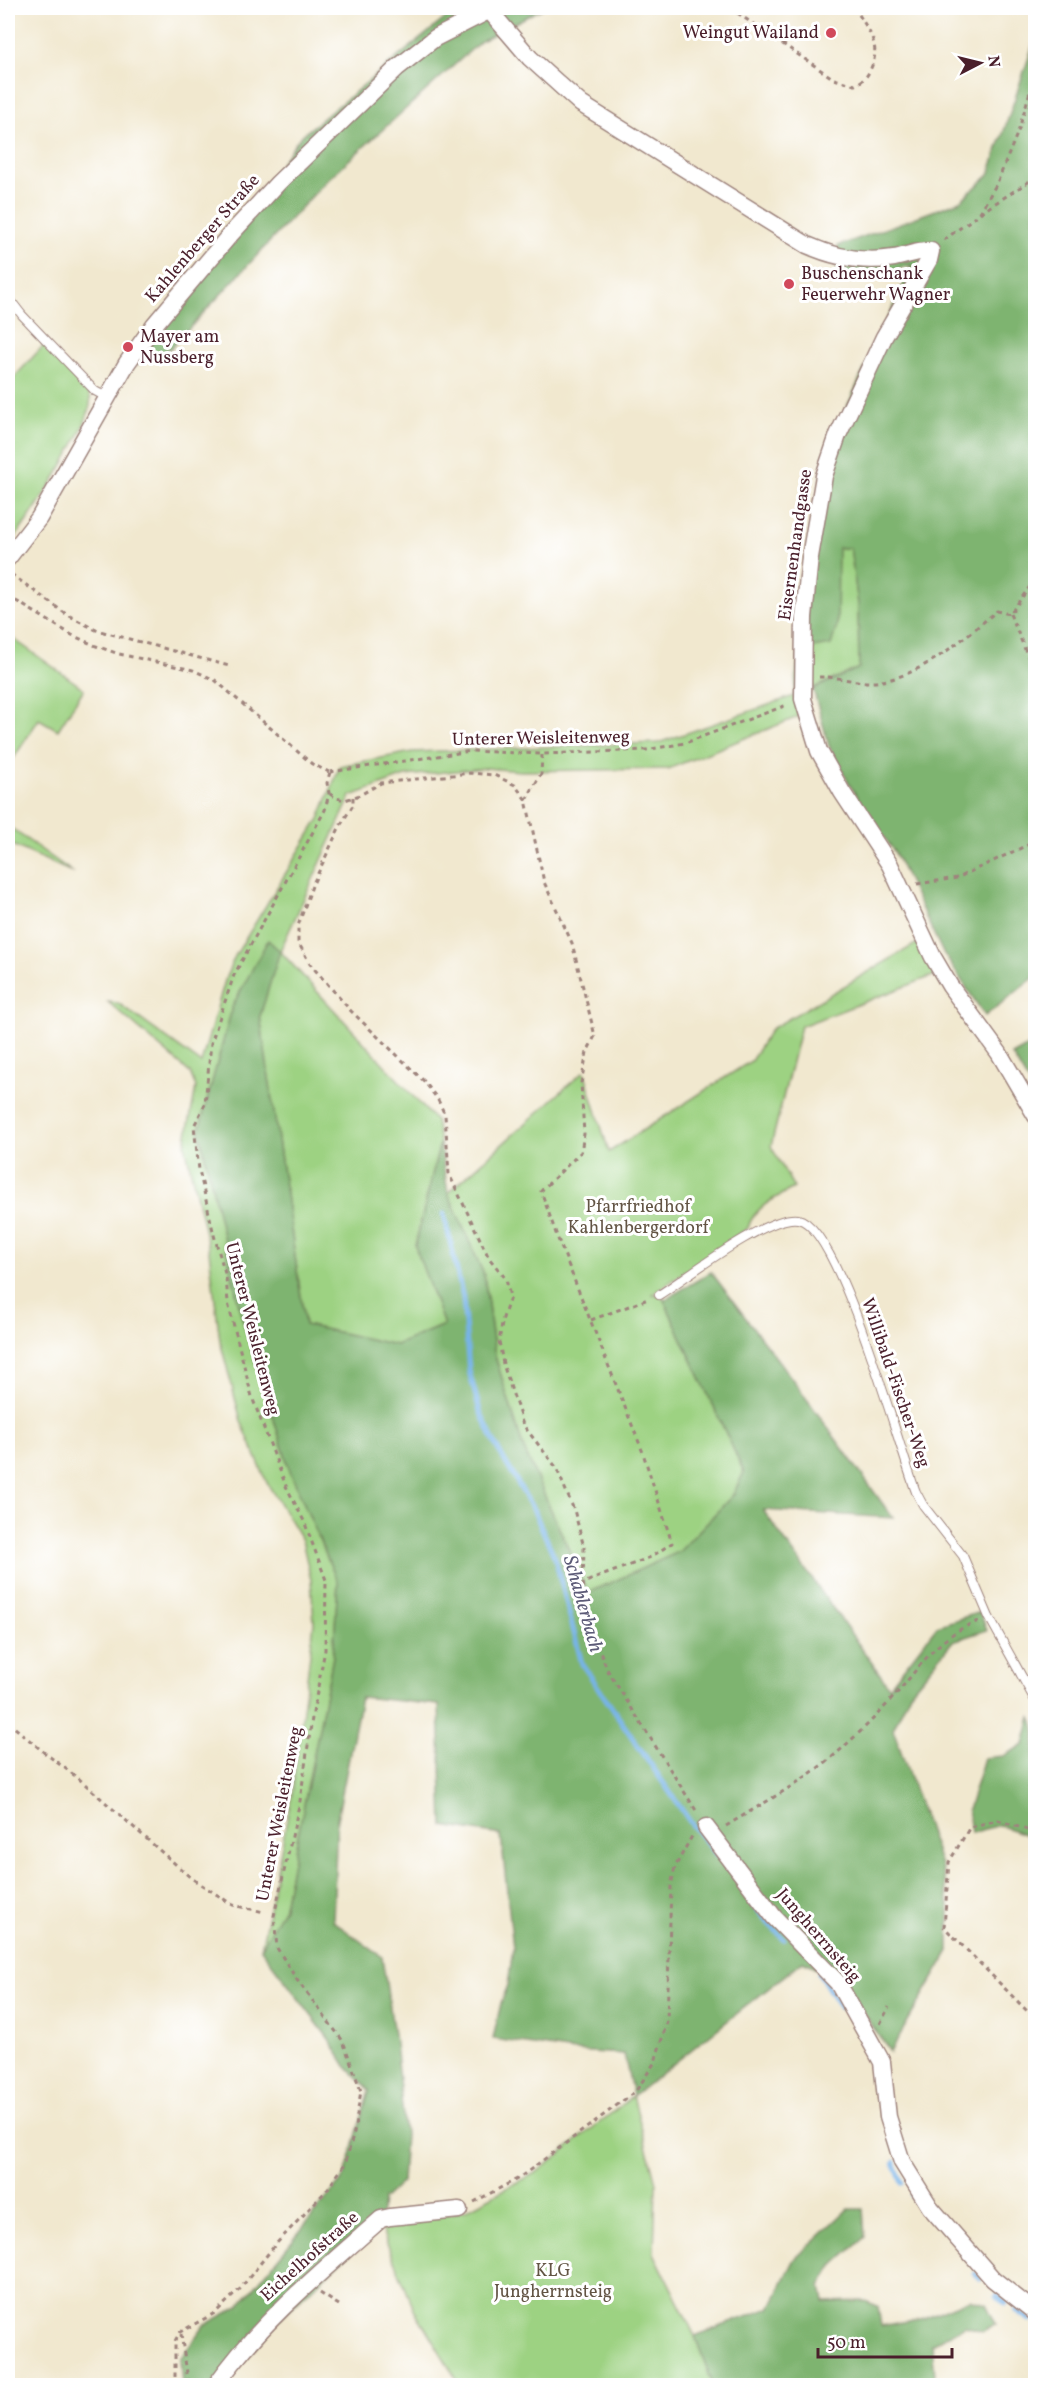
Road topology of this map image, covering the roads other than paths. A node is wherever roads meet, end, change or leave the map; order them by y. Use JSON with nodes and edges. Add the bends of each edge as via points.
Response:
{"nodes":[{"id":1,"x":492,"y":9,"type":"edge"},
{"id":2,"x":8,"y":297,"type":"edge"},
{"id":3,"x":106,"y":397,"type":"junction"},
{"id":4,"x":8,"y":558,"type":"edge"},
{"id":5,"x":1035,"y":1116,"type":"edge"},
{"id":6,"x":659,"y":1295,"type":"road end"},
{"id":7,"x":1035,"y":1702,"type":"edge"},
{"id":8,"x":706,"y":1827,"type":"dead end"},
{"id":9,"x":459,"y":2210,"type":"road end"},
{"id":10,"x":1035,"y":2313,"type":"edge"},
{"id":11,"x":215,"y":2385,"type":"edge"}],
"edges":[{"from":1,"to":3,"type":"street","name":"Kahlenberger Straße","via":[[435,38],[397,68],[278,183],[154,325]]},
{"from":1,"to":5,"type":"street","name":"Eisernenhandgasse","via":[[530,58],[581,104],[807,245],[858,261],[931,250],[884,337],[838,435],[824,476],[804,617],[803,699],[831,775],[880,849],[950,986],[999,1053]]},
{"from":2,"to":3,"type":"lane","via":[[95,391]]},
{"from":3,"to":4,"type":"street","name":"Kahlenberger Straße","via":[[39,518]]},
{"from":6,"to":7,"type":"lane","name":"Willibald-Fischer-Weg","via":[[753,1233],[788,1219],[800,1219],[810,1225],[832,1258],[847,1294],[885,1393],[916,1492],[963,1556],[989,1617]]},
{"from":8,"to":10,"type":"street","name":"Jungherrnsteig","via":[[774,1917],[838,1983],[882,2062],[888,2117],[902,2162],[930,2206],[993,2279]]},
{"from":9,"to":11,"type":"street","name":"Eichelhofstraße","via":[[381,2219],[301,2289],[241,2350]]}]}
